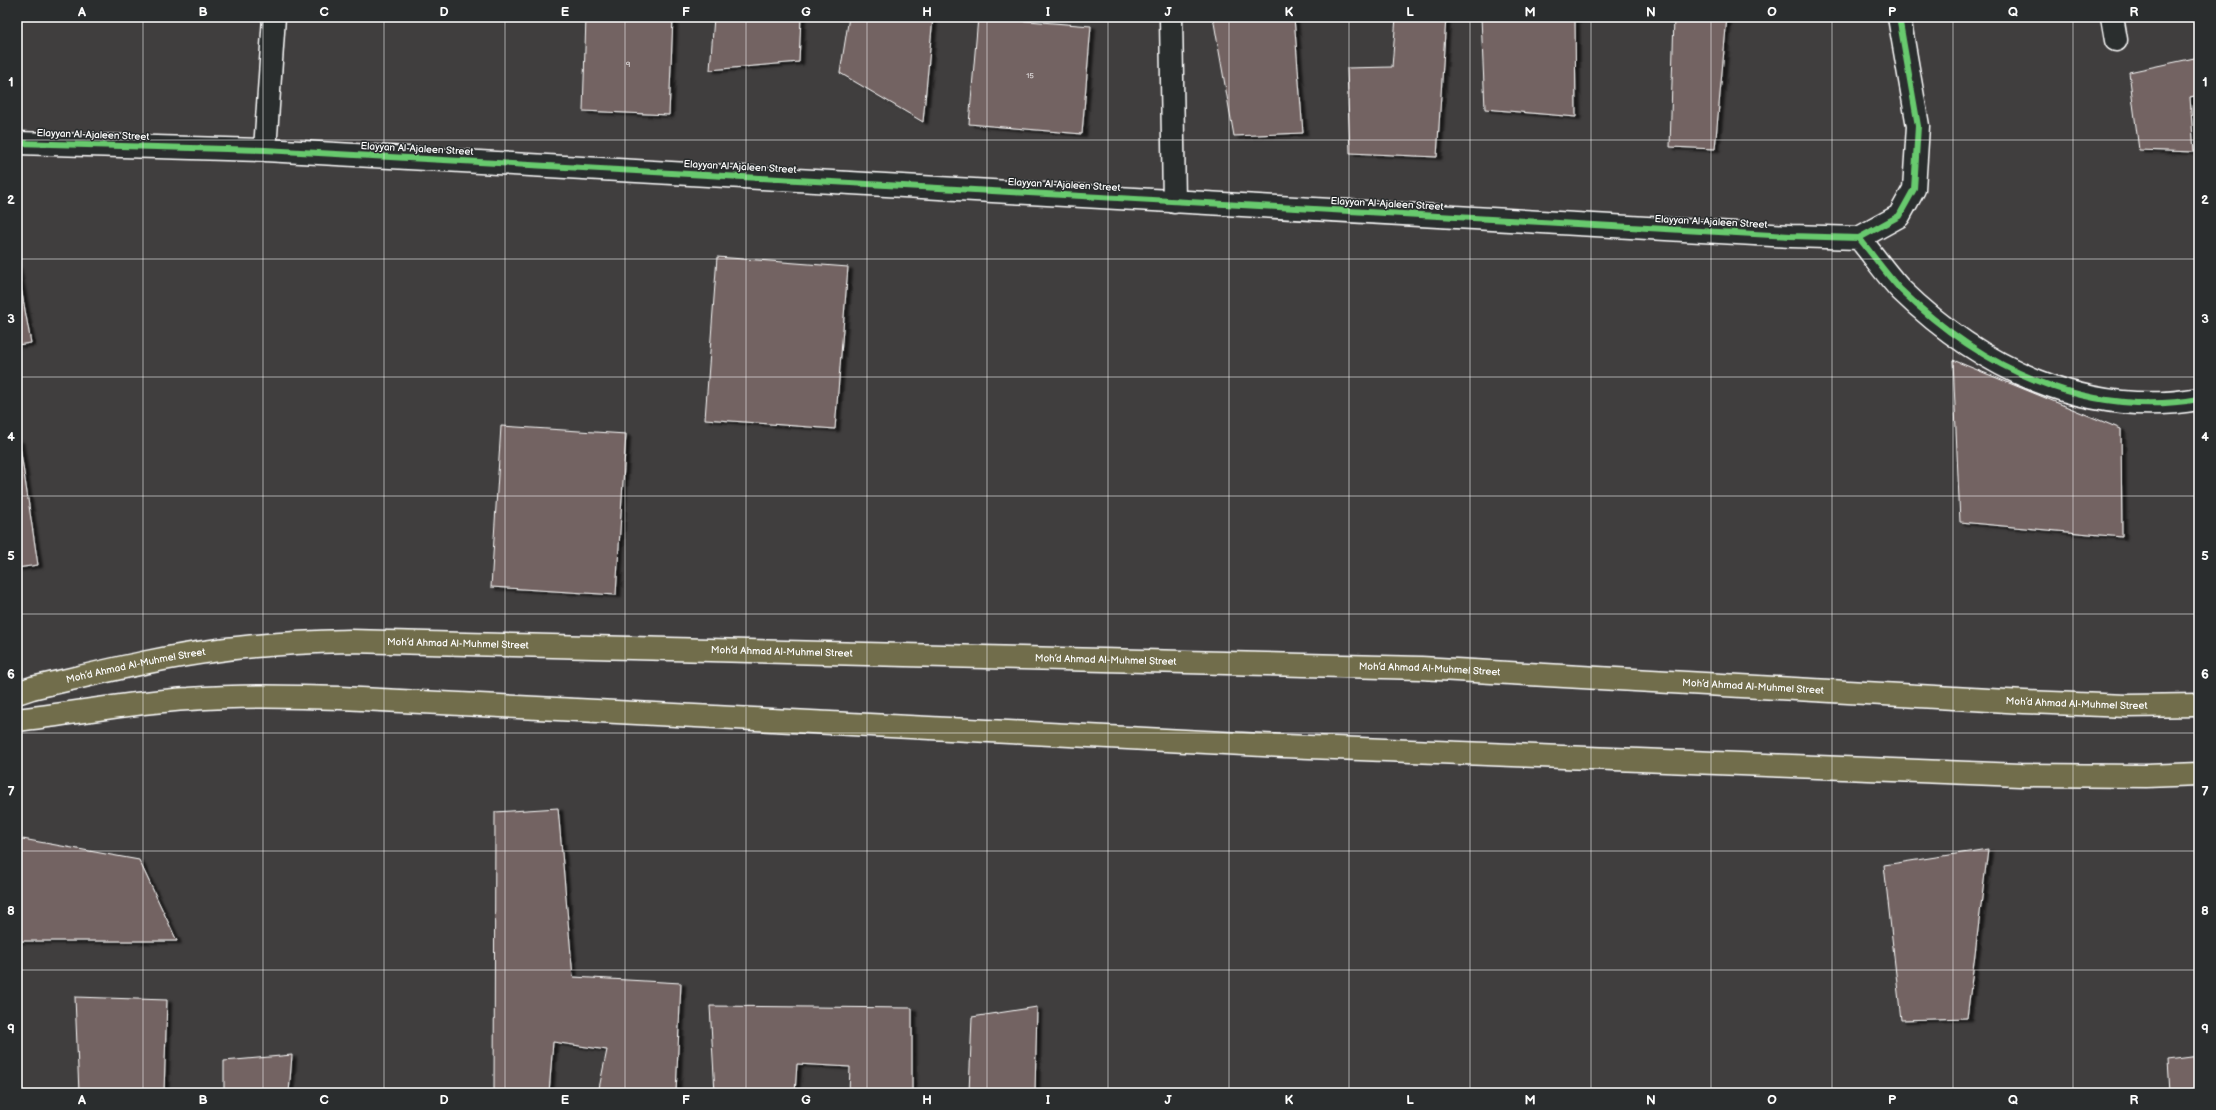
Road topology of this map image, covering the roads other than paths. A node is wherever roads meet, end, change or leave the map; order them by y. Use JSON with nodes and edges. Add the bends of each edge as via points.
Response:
{"nodes":[{"id":1,"x":274,"y":17,"type":"edge"},
{"id":2,"x":1171,"y":17,"type":"edge"},
{"id":3,"x":1899,"y":17,"type":"edge"},
{"id":4,"x":2112,"y":17,"type":"edge"},
{"id":5,"x":2116,"y":40,"type":"dead end"},
{"id":6,"x":17,"y":143,"type":"edge"},
{"id":7,"x":265,"y":150,"type":"junction"},
{"id":8,"x":1174,"y":202,"type":"junction"},
{"id":9,"x":1859,"y":238,"type":"junction"},
{"id":10,"x":2199,"y":399,"type":"edge"},
{"id":11,"x":17,"y":693,"type":"edge"},
{"id":12,"x":2199,"y":705,"type":"edge"},
{"id":13,"x":17,"y":720,"type":"edge"},
{"id":14,"x":2199,"y":774,"type":"edge"}],
"edges":[{"from":1,"to":7,"type":"street"},
{"from":2,"to":8,"type":"street"},
{"from":3,"to":9,"type":"street","via":[[1918,126],[1914,189],[1899,216]]},
{"from":4,"to":5,"type":"street"},
{"from":6,"to":7,"type":"street","name":"Elayyan Al-Ajaleen Street"},
{"from":7,"to":8,"type":"street","name":"Elayyan Al-Ajaleen Street"},
{"from":8,"to":9,"type":"street","name":"Elayyan Al-Ajaleen Street"},
{"from":9,"to":10,"type":"street","via":[[1900,289],[1950,332],[2006,367],[2058,390],[2115,402],[2172,403]]},
{"from":11,"to":12,"type":"main road","name":"Moh’d Ahmad Al-Muhmel Street","via":[[143,663],[218,650],[279,643],[350,640],[1421,668],[2024,702],[2127,706]]},
{"from":13,"to":14,"type":"main road","via":[[189,698],[318,697],[1292,746],[2020,775]]}]}
